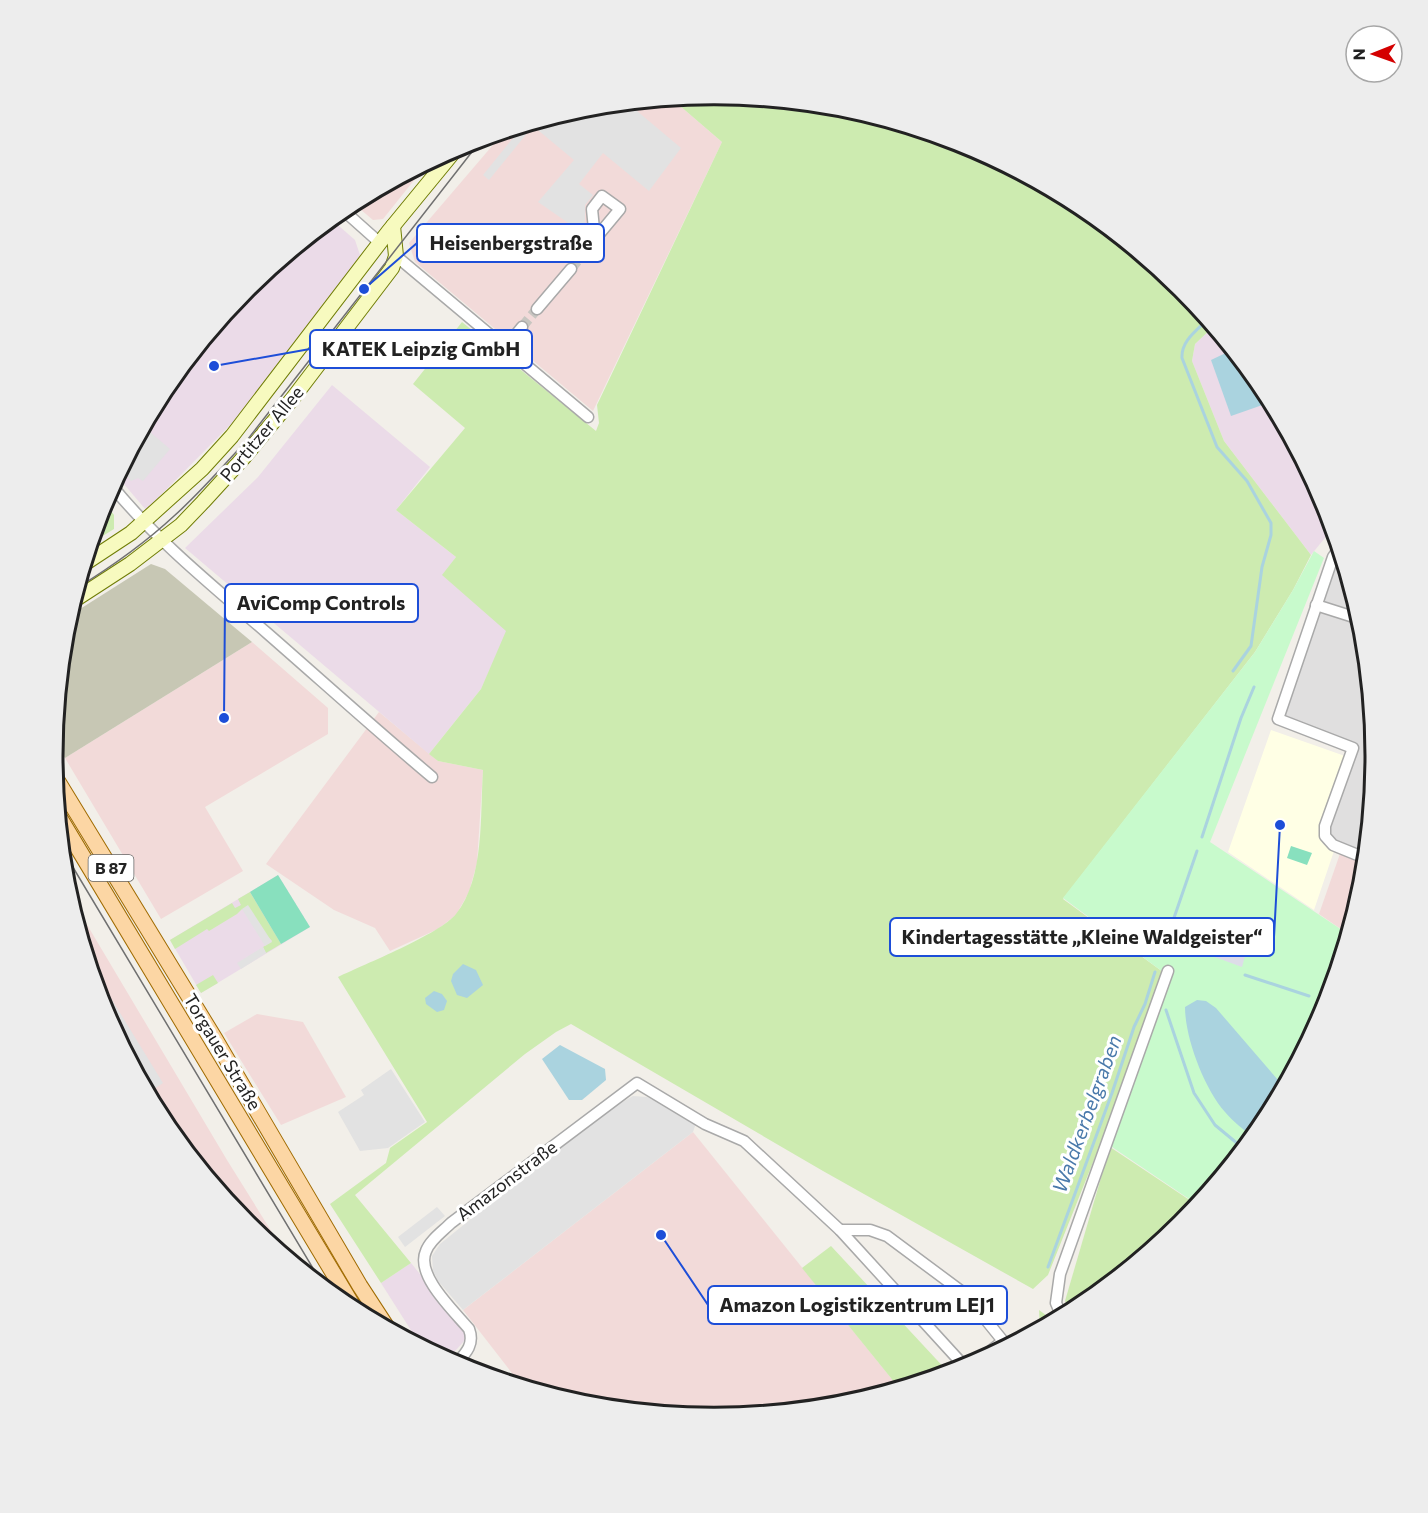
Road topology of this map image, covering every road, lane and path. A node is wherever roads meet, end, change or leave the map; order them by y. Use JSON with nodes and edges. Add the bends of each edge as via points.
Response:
{"nodes":[{"id":1,"x":443,"y":165,"type":"edge"},
{"id":2,"x":350,"y":216,"type":"edge"},
{"id":3,"x":393,"y":226,"type":"junction"},
{"id":4,"x":380,"y":243,"type":"junction"},
{"id":5,"x":396,"y":256,"type":"junction"},
{"id":6,"x":570,"y":268,"type":"tunnel mouth"},
{"id":7,"x":537,"y":309,"type":"tunnel mouth"},
{"id":8,"x":522,"y":327,"type":"tunnel mouth"},
{"id":9,"x":506,"y":347,"type":"junction"},
{"id":10,"x":588,"y":417,"type":"dead end"},
{"id":11,"x":119,"y":494,"type":"edge"},
{"id":12,"x":144,"y":521,"type":"junction"},
{"id":13,"x":161,"y":540,"type":"junction"},
{"id":14,"x":95,"y":557,"type":"edge"},
{"id":15,"x":1333,"y":557,"type":"edge"},
{"id":16,"x":84,"y":594,"type":"edge"},
{"id":17,"x":1316,"y":605,"type":"junction"},
{"id":18,"x":1349,"y":616,"type":"edge"},
{"id":19,"x":432,"y":777,"type":"dead end"},
{"id":20,"x":64,"y":793,"type":"edge"},
{"id":21,"x":68,"y":831,"type":"edge"},
{"id":22,"x":1357,"y":855,"type":"edge"},
{"id":23,"x":1168,"y":971,"type":"dead end"},
{"id":24,"x":840,"y":1230,"type":"junction"},
{"id":25,"x":345,"y":1293,"type":"edge"},
{"id":26,"x":1058,"y":1309,"type":"edge"},
{"id":27,"x":379,"y":1314,"type":"edge"},
{"id":28,"x":1002,"y":1340,"type":"edge"},
{"id":29,"x":462,"y":1357,"type":"edge"},
{"id":30,"x":958,"y":1360,"type":"edge"}],
"edges":[{"from":1,"to":3,"type":"main road","name":"Portitzer Allee"},
{"from":2,"to":4,"type":"street"},
{"from":3,"to":4,"type":"main road","name":"Portitzer Allee"},
{"from":3,"to":5,"type":"main road"},
{"from":4,"to":12,"type":"main road","name":"Portitzer Allee","via":[[232,436]]},
{"from":5,"to":9,"type":"street"},
{"from":5,"to":13,"type":"main road","name":"Portitzer Allee","via":[[380,286],[245,456]]},
{"from":6,"to":7,"type":"street"},
{"from":8,"to":9,"type":"street"},
{"from":9,"to":10,"type":"street"},
{"from":11,"to":12,"type":"street"},
{"from":12,"to":13,"type":"street"},
{"from":12,"to":14,"type":"main road","name":"Portitzer Allee"},
{"from":13,"to":16,"type":"main road","name":"Portitzer Allee"},
{"from":13,"to":19,"type":"street","via":[[354,719]]},
{"from":15,"to":17,"type":"street"},
{"from":17,"to":18,"type":"street"},
{"from":17,"to":22,"type":"street","via":[[1278,719],[1353,748],[1325,826],[1325,836],[1333,845]]},
{"from":20,"to":27,"type":"main road","name":"Torgauer Straße","number":"B 87"},
{"from":21,"to":25,"type":"main road","name":"Torgauer Straße","number":"B 87"},
{"from":23,"to":26,"type":"street","via":[[1060,1274]]},
{"from":24,"to":28,"type":"street","via":[[870,1230],[887,1236],[965,1294]]},
{"from":24,"to":29,"type":"street","name":"Amazonstraße","via":[[744,1141],[705,1124],[637,1083],[451,1223],[426,1251],[423,1267],[429,1281],[472,1336]]},
{"from":24,"to":30,"type":"street"}]}
